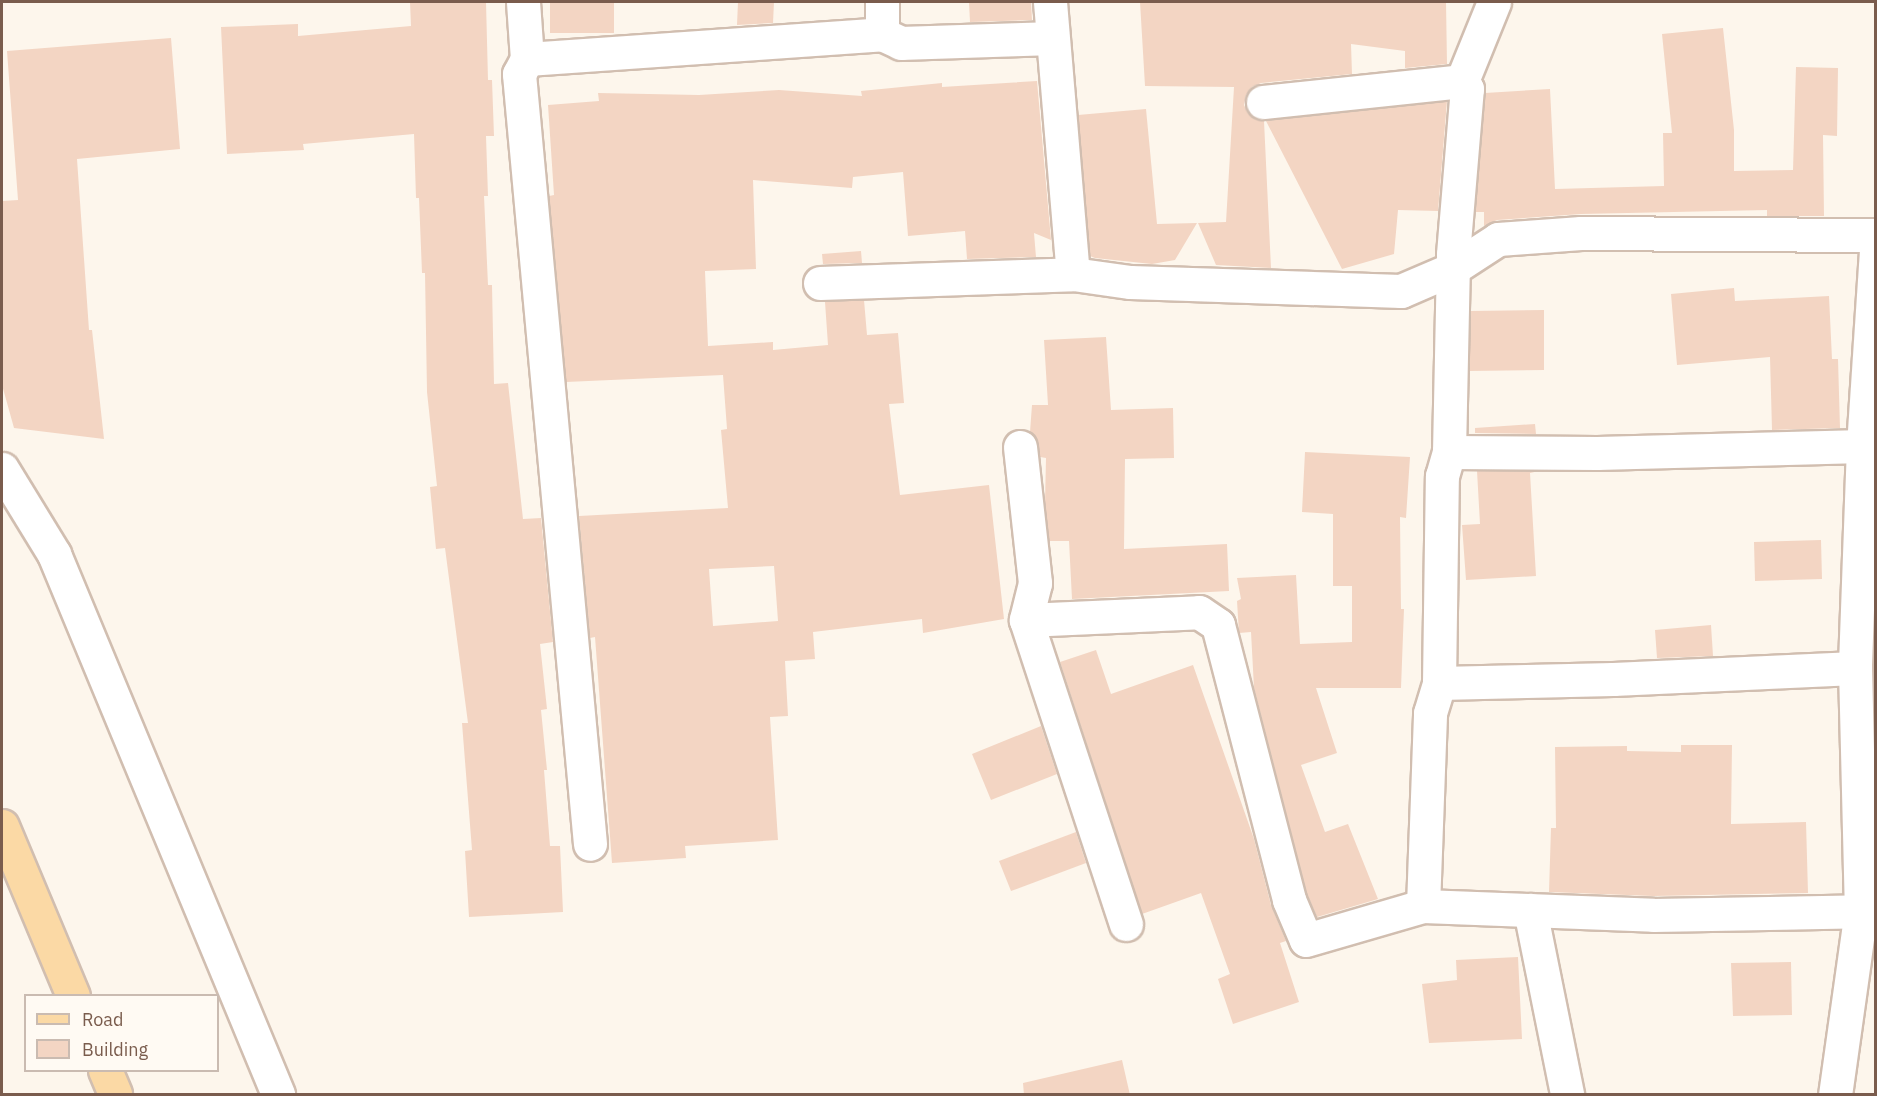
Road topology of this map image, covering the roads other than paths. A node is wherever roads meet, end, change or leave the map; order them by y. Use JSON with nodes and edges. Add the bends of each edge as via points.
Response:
{"nodes":[{"id":1,"x":523,"y":2,"type":"edge"},
{"id":2,"x":882,"y":2,"type":"edge"},
{"id":3,"x":1050,"y":2,"type":"edge"},
{"id":4,"x":1494,"y":2,"type":"edge"},
{"id":5,"x":882,"y":34,"type":"junction"},
{"id":6,"x":1052,"y":38,"type":"junction"},
{"id":7,"x":527,"y":59,"type":"junction"},
{"id":8,"x":1462,"y":81,"type":"junction"},
{"id":9,"x":1263,"y":102,"type":"dead end"},
{"id":10,"x":1875,"y":235,"type":"edge"},
{"id":11,"x":1875,"y":249,"type":"edge"},
{"id":12,"x":1452,"y":269,"type":"junction"},
{"id":13,"x":1073,"y":274,"type":"junction"},
{"id":14,"x":820,"y":283,"type":"dead end"},
{"id":15,"x":1863,"y":446,"type":"junction"},
{"id":16,"x":1020,"y":447,"type":"dead end"},
{"id":17,"x":1449,"y":452,"type":"junction"},
{"id":18,"x":2,"y":469,"type":"edge"},
{"id":19,"x":1026,"y":620,"type":"junction"},
{"id":20,"x":1855,"y":668,"type":"junction"},
{"id":21,"x":1439,"y":683,"type":"junction"},
{"id":22,"x":2,"y":826,"type":"edge"},
{"id":23,"x":590,"y":844,"type":"dead end"},
{"id":24,"x":1423,"y":906,"type":"junction"},
{"id":25,"x":1530,"y":910,"type":"junction"},
{"id":26,"x":1868,"y":910,"type":"edge"},
{"id":27,"x":1125,"y":924,"type":"dead end"},
{"id":28,"x":72,"y":994,"type":"edge"},
{"id":29,"x":105,"y":1072,"type":"edge"},
{"id":30,"x":115,"y":1095,"type":"edge"},
{"id":31,"x":278,"y":1095,"type":"edge"},
{"id":32,"x":1567,"y":1095,"type":"edge"},
{"id":33,"x":1835,"y":1095,"type":"edge"}],
"edges":[{"from":1,"to":7,"type":"street"},
{"from":2,"to":5,"type":"street"},
{"from":3,"to":6,"type":"street"},
{"from":4,"to":8,"type":"street"},
{"from":5,"to":6,"type":"street","via":[[901,44]]},
{"from":5,"to":7,"type":"street"},
{"from":6,"to":13,"type":"street"},
{"from":7,"to":23,"type":"street","via":[[519,74]]},
{"from":8,"to":9,"type":"street"},
{"from":8,"to":12,"type":"street","via":[[1467,89]]},
{"from":10,"to":12,"type":"street","via":[[1581,233],[1498,239]]},
{"from":11,"to":15,"type":"street"},
{"from":12,"to":13,"type":"street","via":[[1401,291],[1130,282]]},
{"from":12,"to":17,"type":"street"},
{"from":13,"to":14,"type":"street"},
{"from":15,"to":17,"type":"street","via":[[1597,453]]},
{"from":15,"to":20,"type":"street"},
{"from":16,"to":19,"type":"street","via":[[1035,583]]},
{"from":17,"to":21,"type":"street","via":[[1442,476]]},
{"from":18,"to":31,"type":"street","via":[[54,554]]},
{"from":19,"to":24,"type":"street","via":[[1199,612],[1218,625],[1289,900],[1306,940]]},
{"from":19,"to":27,"type":"street"},
{"from":20,"to":21,"type":"street"},
{"from":20,"to":26,"type":"street"},
{"from":21,"to":24,"type":"street","via":[[1430,713]]},
{"from":22,"to":28,"type":"main road"},
{"from":24,"to":25,"type":"street"},
{"from":25,"to":26,"type":"street","via":[[1653,915]]},
{"from":25,"to":32,"type":"street"},
{"from":26,"to":33,"type":"street"},
{"from":29,"to":30,"type":"main road"}]}
